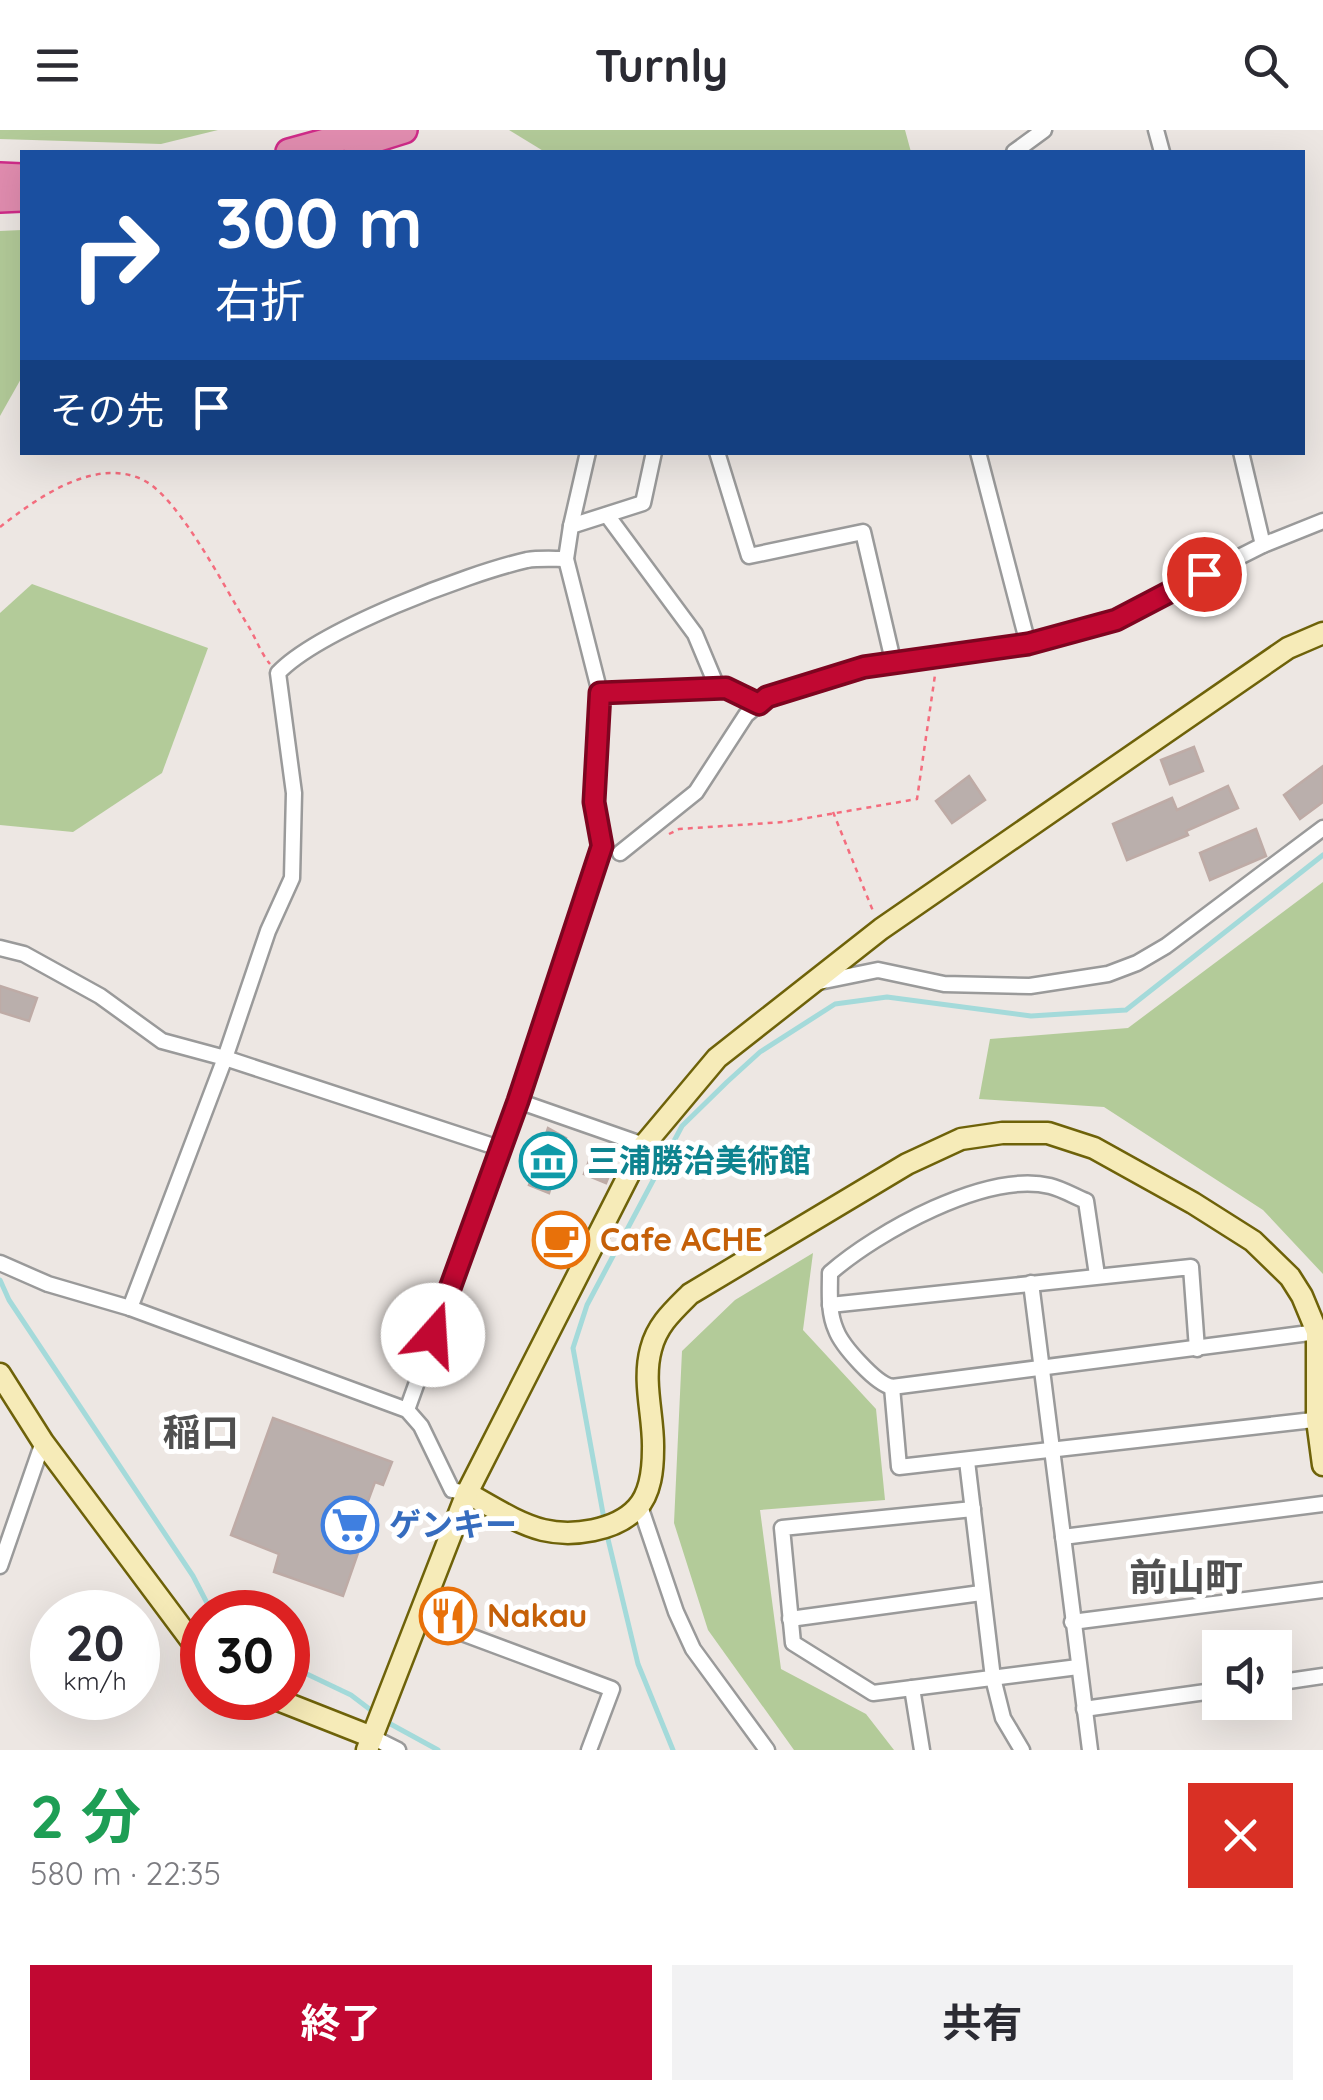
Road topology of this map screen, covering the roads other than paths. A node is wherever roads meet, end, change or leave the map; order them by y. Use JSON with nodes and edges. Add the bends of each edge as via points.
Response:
{"nodes":[{"id":1,"x":369,"y":130,"type":"edge"},
{"id":2,"x":404,"y":130,"type":"edge"},
{"id":3,"x":1044,"y":130,"type":"edge"},
{"id":4,"x":296,"y":150,"type":"edge"},
{"id":5,"x":338,"y":150,"type":"edge"},
{"id":6,"x":1017,"y":150,"type":"edge"},
{"id":7,"x":587,"y":455,"type":"edge"},
{"id":8,"x":653,"y":455,"type":"edge"},
{"id":9,"x":718,"y":455,"type":"edge"},
{"id":10,"x":979,"y":455,"type":"edge"},
{"id":11,"x":1241,"y":455,"type":"edge"},
{"id":12,"x":606,"y":515,"type":"junction"},
{"id":13,"x":1323,"y":521,"type":"edge"},
{"id":14,"x":571,"y":526,"type":"junction"},
{"id":15,"x":1263,"y":544,"type":"junction"},
{"id":16,"x":566,"y":559,"type":"junction"},
{"id":17,"x":1323,"y":633,"type":"edge"},
{"id":18,"x":1028,"y":644,"type":"junction"},
{"id":19,"x":894,"y":665,"type":"junction"},
{"id":20,"x":718,"y":689,"type":"junction"},
{"id":21,"x":600,"y":693,"type":"junction"},
{"id":22,"x":759,"y":704,"type":"junction"},
{"id":23,"x":1323,"y":828,"type":"edge"},
{"id":24,"x":620,"y":852,"type":"dead end"},
{"id":25,"x":0,"y":948,"type":"edge"},
{"id":26,"x":817,"y":982,"type":"junction"},
{"id":27,"x":226,"y":1058,"type":"junction"},
{"id":28,"x":518,"y":1101,"type":"junction"},
{"id":29,"x":644,"y":1145,"type":"junction"},
{"id":30,"x":499,"y":1148,"type":"junction"},
{"id":31,"x":0,"y":1262,"type":"edge"},
{"id":32,"x":1097,"y":1275,"type":"junction"},
{"id":33,"x":1031,"y":1283,"type":"junction"},
{"id":34,"x":830,"y":1305,"type":"junction"},
{"id":35,"x":130,"y":1308,"type":"junction"},
{"id":36,"x":1317,"y":1332,"type":"junction"},
{"id":37,"x":1197,"y":1348,"type":"junction"},
{"id":38,"x":1041,"y":1366,"type":"junction"},
{"id":39,"x":0,"y":1374,"type":"edge"},
{"id":40,"x":892,"y":1387,"type":"junction"},
{"id":41,"x":407,"y":1410,"type":"junction"},
{"id":42,"x":1320,"y":1420,"type":"edge"},
{"id":43,"x":43,"y":1442,"type":"junction"},
{"id":44,"x":1052,"y":1451,"type":"junction"},
{"id":45,"x":967,"y":1461,"type":"junction"},
{"id":46,"x":1323,"y":1465,"type":"edge"},
{"id":47,"x":467,"y":1493,"type":"junction"},
{"id":48,"x":1323,"y":1504,"type":"edge"},
{"id":49,"x":638,"y":1506,"type":"junction"},
{"id":50,"x":972,"y":1509,"type":"junction"},
{"id":51,"x":1064,"y":1537,"type":"junction"},
{"id":52,"x":0,"y":1566,"type":"edge"},
{"id":53,"x":1323,"y":1590,"type":"edge"},
{"id":54,"x":981,"y":1594,"type":"junction"},
{"id":55,"x":418,"y":1616,"type":"junction"},
{"id":56,"x":790,"y":1619,"type":"junction"},
{"id":57,"x":1072,"y":1622,"type":"junction"},
{"id":58,"x":180,"y":1625,"type":"edge"},
{"id":59,"x":1078,"y":1667,"type":"junction"},
{"id":60,"x":1323,"y":1676,"type":"edge"},
{"id":61,"x":994,"y":1678,"type":"junction"},
{"id":62,"x":1292,"y":1681,"type":"edge"},
{"id":63,"x":912,"y":1688,"type":"junction"},
{"id":64,"x":1202,"y":1692,"type":"edge"},
{"id":65,"x":1084,"y":1708,"type":"junction"},
{"id":66,"x":310,"y":1715,"type":"edge"},
{"id":67,"x":369,"y":1743,"type":"edge"},
{"id":68,"x":398,"y":1750,"type":"edge"},
{"id":69,"x":589,"y":1750,"type":"edge"},
{"id":70,"x":767,"y":1750,"type":"edge"},
{"id":71,"x":922,"y":1750,"type":"edge"},
{"id":72,"x":1022,"y":1750,"type":"edge"},
{"id":73,"x":1090,"y":1750,"type":"edge"}],
"edges":[{"from":1,"to":4,"type":"highway"},
{"from":2,"to":5,"type":"highway"},
{"from":3,"to":6,"type":"street"},
{"from":7,"to":14,"type":"street"},
{"from":8,"to":12,"type":"street","via":[[643,503]]},
{"from":9,"to":19,"type":"street","via":[[748,556],[863,532]]},
{"from":10,"to":18,"type":"street"},
{"from":11,"to":15,"type":"street"},
{"from":12,"to":14,"type":"street"},
{"from":12,"to":20,"type":"street","via":[[695,634]]},
{"from":13,"to":15,"type":"street"},
{"from":14,"to":16,"type":"street"},
{"from":15,"to":18,"type":"street","via":[[1116,620]]},
{"from":16,"to":21,"type":"street"},
{"from":16,"to":27,"type":"street","via":[[530,560],[425,595],[325,638],[278,673],[294,793],[292,878]]},
{"from":17,"to":26,"type":"street","via":[[1288,648],[880,929]]},
{"from":18,"to":19,"type":"street"},
{"from":19,"to":22,"type":"street","via":[[864,667]]},
{"from":20,"to":21,"type":"street"},
{"from":20,"to":22,"type":"street"},
{"from":21,"to":28,"type":"street","via":[[594,802],[602,846]]},
{"from":22,"to":24,"type":"street","via":[[696,792]]},
{"from":23,"to":26,"type":"street","via":[[1166,946],[1108,974],[1030,986],[944,984],[878,970]]},
{"from":25,"to":27,"type":"street","via":[[100,996],[162,1041]]},
{"from":26,"to":29,"type":"street","via":[[717,1058]]},
{"from":27,"to":30,"type":"street"},
{"from":27,"to":35,"type":"street"},
{"from":28,"to":29,"type":"street"},
{"from":28,"to":30,"type":"street"},
{"from":29,"to":47,"type":"street"},
{"from":30,"to":41,"type":"street"},
{"from":31,"to":35,"type":"street"},
{"from":32,"to":33,"type":"street"},
{"from":32,"to":34,"type":"street","via":[[1086,1201],[1048,1186],[1002,1186],[941,1206],[853,1253],[830,1273]]},
{"from":32,"to":37,"type":"street","via":[[1191,1267]]},
{"from":33,"to":34,"type":"street"},
{"from":33,"to":38,"type":"street"},
{"from":34,"to":40,"type":"street","via":[[836,1333],[880,1385]]},
{"from":35,"to":41,"type":"street"},
{"from":36,"to":37,"type":"street"},
{"from":36,"to":42,"type":"street"},
{"from":36,"to":49,"type":"street","via":[[1290,1278],[1253,1242],[1094,1148],[1048,1133],[962,1139],[907,1164],[721,1275],[664,1320],[648,1368],[653,1456]]},
{"from":37,"to":38,"type":"street"},
{"from":38,"to":40,"type":"street"},
{"from":38,"to":44,"type":"street"},
{"from":39,"to":43,"type":"street"},
{"from":40,"to":45,"type":"street","via":[[900,1467]]},
{"from":41,"to":47,"type":"street","via":[[452,1490]]},
{"from":42,"to":44,"type":"street"},
{"from":42,"to":46,"type":"street"},
{"from":43,"to":52,"type":"street"},
{"from":43,"to":58,"type":"street"},
{"from":44,"to":45,"type":"street"},
{"from":44,"to":51,"type":"street"},
{"from":45,"to":50,"type":"street"},
{"from":47,"to":49,"type":"street","via":[[558,1533],[596,1528]]},
{"from":47,"to":55,"type":"street"},
{"from":48,"to":51,"type":"street"},
{"from":49,"to":70,"type":"street","via":[[694,1648]]},
{"from":50,"to":54,"type":"street"},
{"from":50,"to":56,"type":"street","via":[[782,1528]]},
{"from":51,"to":57,"type":"street"},
{"from":53,"to":57,"type":"street"},
{"from":54,"to":56,"type":"street"},
{"from":54,"to":61,"type":"street"},
{"from":55,"to":67,"type":"street"},
{"from":55,"to":69,"type":"street","via":[[612,1689]]},
{"from":56,"to":63,"type":"street","via":[[793,1643],[873,1693]]},
{"from":57,"to":59,"type":"street"},
{"from":59,"to":61,"type":"street"},
{"from":59,"to":65,"type":"street"},
{"from":60,"to":62,"type":"street"},
{"from":61,"to":63,"type":"street"},
{"from":61,"to":72,"type":"street","via":[[1003,1718]]},
{"from":63,"to":71,"type":"street"},
{"from":64,"to":65,"type":"street"},
{"from":65,"to":73,"type":"street"},
{"from":66,"to":67,"type":"street"},
{"from":67,"to":68,"type":"street"}]}
